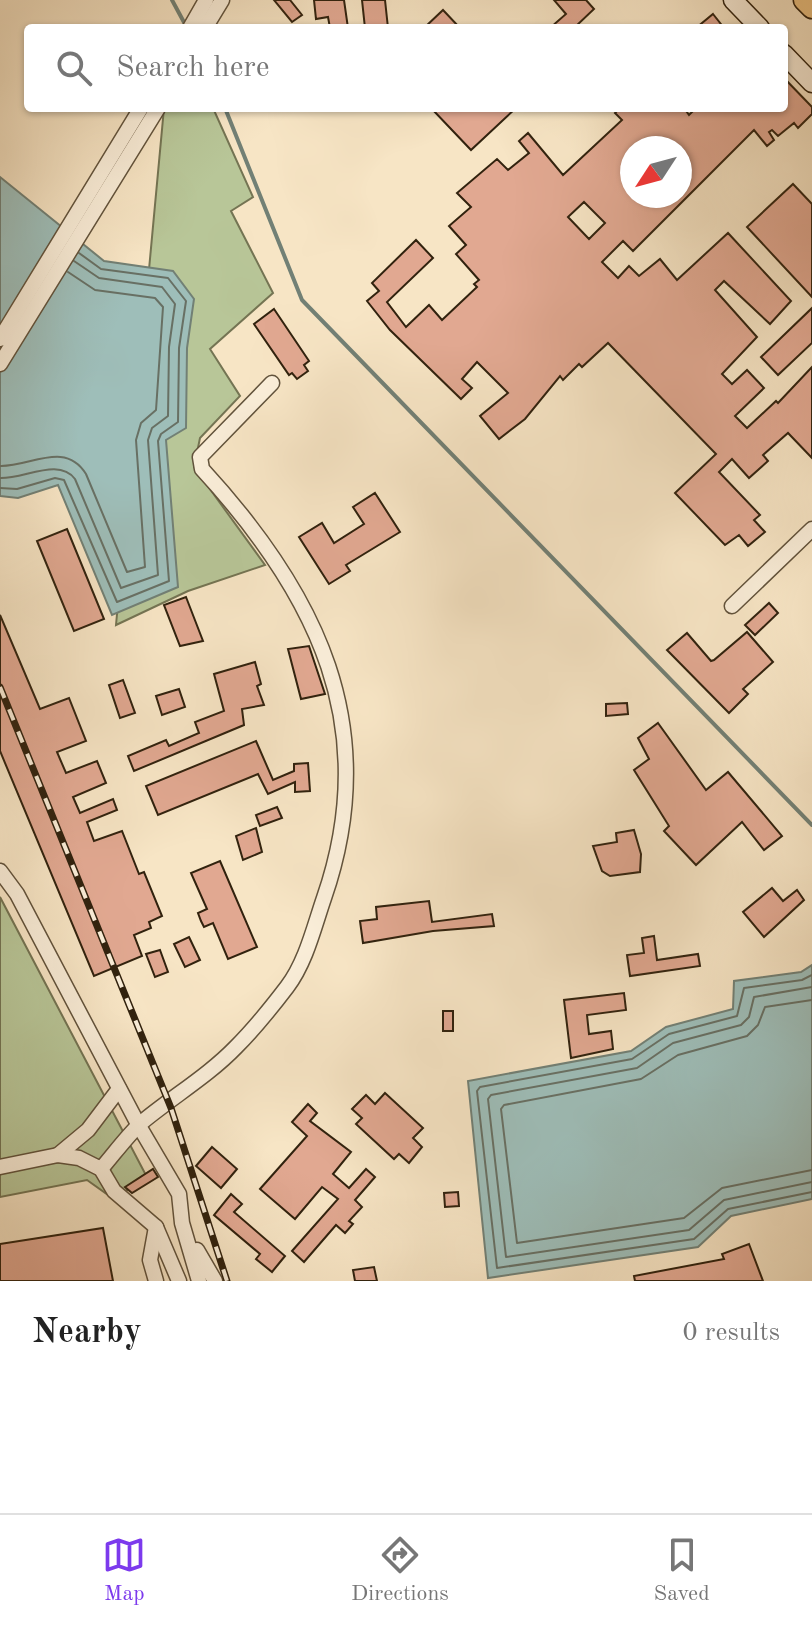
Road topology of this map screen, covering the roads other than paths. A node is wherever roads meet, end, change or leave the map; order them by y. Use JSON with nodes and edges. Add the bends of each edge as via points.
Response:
{"nodes":[{"id":1,"x":733,"y":0,"type":"edge"},
{"id":2,"x":804,"y":0,"type":"edge"},
{"id":3,"x":215,"y":2,"type":"edge"},
{"id":4,"x":812,"y":8,"type":"edge"},
{"id":5,"x":194,"y":24,"type":"edge"},
{"id":6,"x":207,"y":24,"type":"edge"},
{"id":7,"x":756,"y":24,"type":"edge"},
{"id":8,"x":788,"y":58,"type":"edge"},
{"id":9,"x":812,"y":83,"type":"edge"},
{"id":10,"x":139,"y":112,"type":"edge"},
{"id":11,"x":155,"y":112,"type":"edge"},
{"id":12,"x":93,"y":198,"type":"junction"},
{"id":13,"x":0,"y":339,"type":"edge"},
{"id":14,"x":0,"y":364,"type":"edge"},
{"id":15,"x":272,"y":383,"type":"dead end"},
{"id":16,"x":812,"y":529,"type":"edge"},
{"id":17,"x":732,"y":606,"type":"dead end"},
{"id":18,"x":0,"y":871,"type":"edge"},
{"id":19,"x":119,"y":1089,"type":"junction"},
{"id":20,"x":139,"y":1126,"type":"junction"},
{"id":21,"x":58,"y":1155,"type":"junction"},
{"id":22,"x":0,"y":1167,"type":"edge"},
{"id":23,"x":101,"y":1169,"type":"junction"},
{"id":24,"x":182,"y":1223,"type":"junction"},
{"id":25,"x":156,"y":1227,"type":"junction"},
{"id":26,"x":156,"y":1281,"type":"edge"},
{"id":27,"x":179,"y":1281,"type":"edge"},
{"id":28,"x":199,"y":1281,"type":"edge"},
{"id":29,"x":215,"y":1281,"type":"edge"}],
"edges":[{"from":1,"to":7,"type":"street"},
{"from":2,"to":4,"type":"main road"},
{"from":3,"to":5,"type":"street"},
{"from":3,"to":6,"type":"street"},
{"from":8,"to":9,"type":"street"},
{"from":10,"to":12,"type":"street"},
{"from":11,"to":12,"type":"street"},
{"from":12,"to":13,"type":"street"},
{"from":12,"to":14,"type":"street"},
{"from":15,"to":20,"type":"street","via":[[200,457],[202,469],[261,537],[312,618],[343,727],[343,827],[325,896],[290,984],[235,1048]]},
{"from":16,"to":17,"type":"street"},
{"from":18,"to":19,"type":"street"},
{"from":19,"to":20,"type":"street"},
{"from":19,"to":21,"type":"street","via":[[88,1130]]},
{"from":20,"to":23,"type":"street"},
{"from":20,"to":24,"type":"street","via":[[179,1194]]},
{"from":21,"to":22,"type":"street"},
{"from":21,"to":23,"type":"street"},
{"from":23,"to":25,"type":"street","via":[[114,1191]]},
{"from":24,"to":28,"type":"street"},
{"from":24,"to":29,"type":"street"},
{"from":25,"to":26,"type":"street","via":[[150,1260]]},
{"from":25,"to":27,"type":"street"}]}
